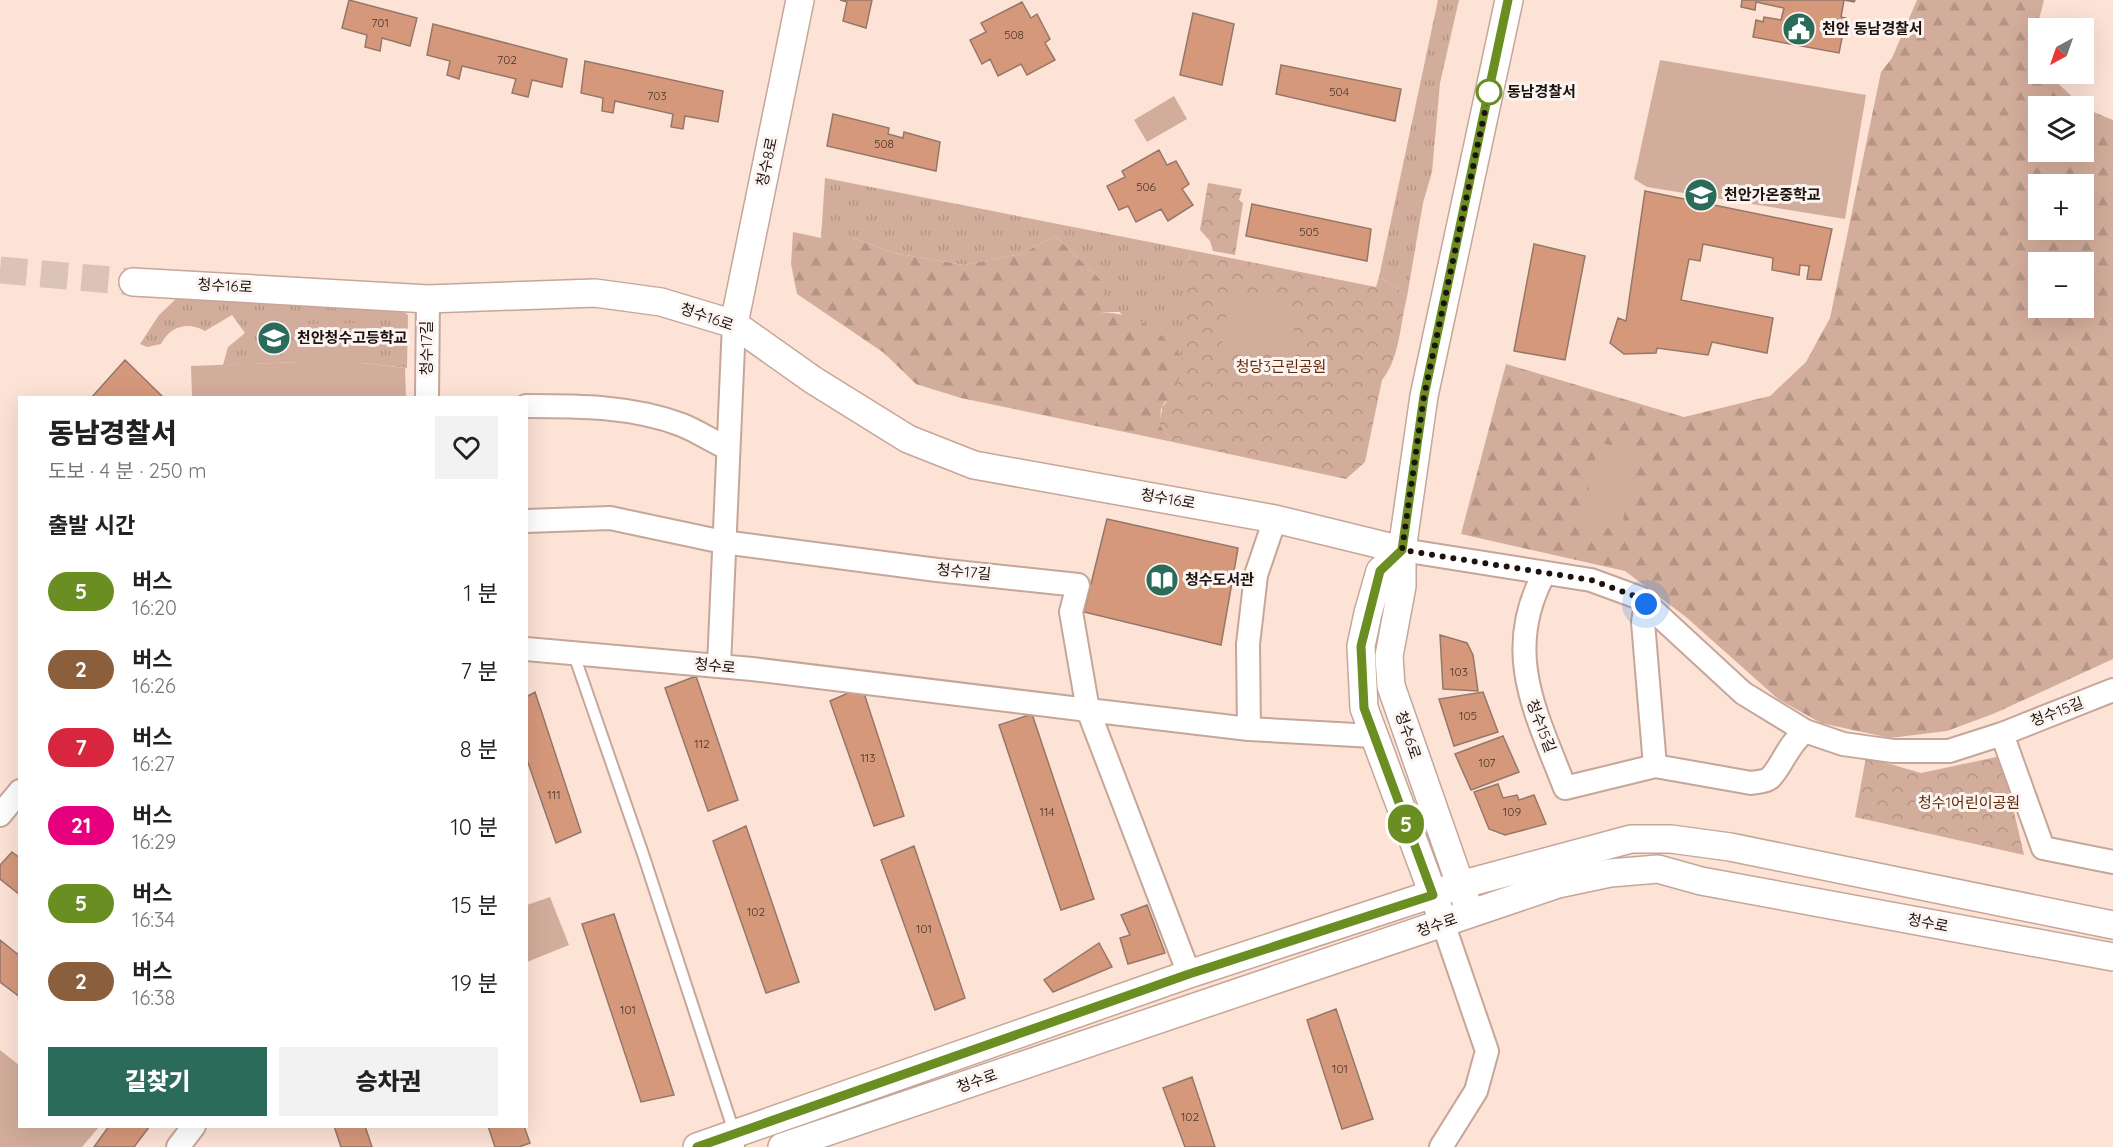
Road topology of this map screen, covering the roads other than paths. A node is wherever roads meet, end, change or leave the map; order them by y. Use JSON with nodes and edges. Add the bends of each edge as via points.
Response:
{"nodes":[{"id":1,"x":800,"y":0,"type":"edge"},
{"id":2,"x":1509,"y":0,"type":"edge"},
{"id":3,"x":133,"y":282,"type":"tunnel mouth"},
{"id":4,"x":428,"y":299,"type":"junction"},
{"id":5,"x":734,"y":324,"type":"junction"},
{"id":6,"x":427,"y":396,"type":"edge"},
{"id":7,"x":528,"y":406,"type":"edge"},
{"id":8,"x":727,"y":448,"type":"junction"},
{"id":9,"x":1275,"y":519,"type":"junction"},
{"id":10,"x":528,"y":520,"type":"edge"},
{"id":11,"x":723,"y":542,"type":"junction"},
{"id":12,"x":1402,"y":550,"type":"junction"},
{"id":13,"x":1544,"y":574,"type":"junction"},
{"id":14,"x":1646,"y":604,"type":"junction"},
{"id":15,"x":528,"y":649,"type":"edge"},
{"id":16,"x":573,"y":652,"type":"junction"},
{"id":17,"x":719,"y":666,"type":"junction"},
{"id":18,"x":2113,"y":690,"type":"edge"},
{"id":19,"x":1088,"y":710,"type":"junction"},
{"id":20,"x":1249,"y":729,"type":"junction"},
{"id":21,"x":1805,"y":731,"type":"junction"},
{"id":22,"x":2002,"y":734,"type":"junction"},
{"id":23,"x":1373,"y":736,"type":"junction"},
{"id":24,"x":1655,"y":766,"type":"junction"},
{"id":25,"x":2113,"y":862,"type":"edge"},
{"id":26,"x":1460,"y":885,"type":"junction"},
{"id":27,"x":1433,"y":895,"type":"junction"},
{"id":28,"x":1471,"y":914,"type":"junction"},
{"id":29,"x":1443,"y":923,"type":"junction"},
{"id":30,"x":2113,"y":925,"type":"edge"},
{"id":31,"x":2113,"y":957,"type":"edge"},
{"id":32,"x":1456,"y":958,"type":"junction"},
{"id":33,"x":1189,"y":974,"type":"junction"},
{"id":34,"x":192,"y":1128,"type":"edge"},
{"id":35,"x":737,"y":1141,"type":"edge"},
{"id":36,"x":178,"y":1147,"type":"edge"},
{"id":37,"x":697,"y":1147,"type":"edge"},
{"id":38,"x":782,"y":1147,"type":"edge"},
{"id":39,"x":1441,"y":1147,"type":"edge"}],
"edges":[{"from":1,"to":5,"type":"street","name":"청수8로"},
{"from":2,"to":12,"type":"street","name":"청수6로","via":[[1424,396]]},
{"from":3,"to":4,"type":"street","name":"청수16로"},
{"from":4,"to":5,"type":"street","name":"청수16로","via":[[595,293],[660,302]]},
{"from":4,"to":6,"type":"street","name":"청수17길"},
{"from":5,"to":8,"type":"street"},
{"from":5,"to":9,"type":"street","name":"청수16로","via":[[813,380],[908,439],[974,465]]},
{"from":7,"to":8,"type":"street","via":[[639,412],[683,425]]},
{"from":8,"to":11,"type":"street"},
{"from":9,"to":12,"type":"street","name":"청수16로"},
{"from":9,"to":20,"type":"street","via":[[1256,575],[1248,644]]},
{"from":10,"to":11,"type":"street","name":"청수17길","via":[[610,518]]},
{"from":11,"to":17,"type":"street"},
{"from":11,"to":19,"type":"street","name":"청수17길","via":[[1078,585],[1071,612]]},
{"from":12,"to":13,"type":"street","name":"청수15길"},
{"from":12,"to":23,"type":"street","via":[[1380,571],[1361,646],[1364,708]]},
{"from":12,"to":26,"type":"street","name":"청수6로","via":[[1402,585],[1389,656],[1391,686]]},
{"from":13,"to":14,"type":"street","name":"청수15길","via":[[1591,580],[1640,598]]},
{"from":13,"to":24,"type":"street","name":"청수15길","via":[[1533,593],[1523,631],[1522,660],[1530,697],[1565,788]]},
{"from":14,"to":21,"type":"street","name":"청수15길","via":[[1743,693]]},
{"from":14,"to":24,"type":"street","via":[[1643,622]]},
{"from":15,"to":16,"type":"street","name":"청수로"},
{"from":16,"to":17,"type":"street","name":"청수로"},
{"from":16,"to":35,"type":"lane"},
{"from":17,"to":19,"type":"street","name":"청수로"},
{"from":18,"to":22,"type":"street","name":"청수15길"},
{"from":19,"to":20,"type":"street"},
{"from":19,"to":33,"type":"street"},
{"from":20,"to":23,"type":"street"},
{"from":21,"to":22,"type":"street","name":"청수15길","via":[[1843,744],[1893,752],[1948,751]]},
{"from":21,"to":24,"type":"street","name":"청수15길","via":[[1762,782]]},
{"from":22,"to":25,"type":"street","via":[[2043,848]]},
{"from":23,"to":27,"type":"street"},
{"from":26,"to":27,"type":"street","name":"청수로"},
{"from":26,"to":28,"type":"street","name":"청수6로"},
{"from":26,"to":30,"type":"street","name":"청수로","via":[[1631,839],[1671,839],[1730,847]]},
{"from":27,"to":29,"type":"street"},
{"from":27,"to":33,"type":"street","name":"청수로"},
{"from":28,"to":29,"type":"street","name":"청수로"},
{"from":28,"to":31,"type":"street","name":"청수로","via":[[1558,884],[1610,873],[1658,870]]},
{"from":28,"to":32,"type":"street","via":[[1458,931]]},
{"from":29,"to":32,"type":"street"},
{"from":29,"to":38,"type":"street","name":"청수로"},
{"from":32,"to":39,"type":"street","via":[[1487,1051],[1476,1091]]},
{"from":33,"to":35,"type":"street","name":"청수로"},
{"from":34,"to":36,"type":"street"},
{"from":35,"to":37,"type":"street","name":"청수로"}]}
